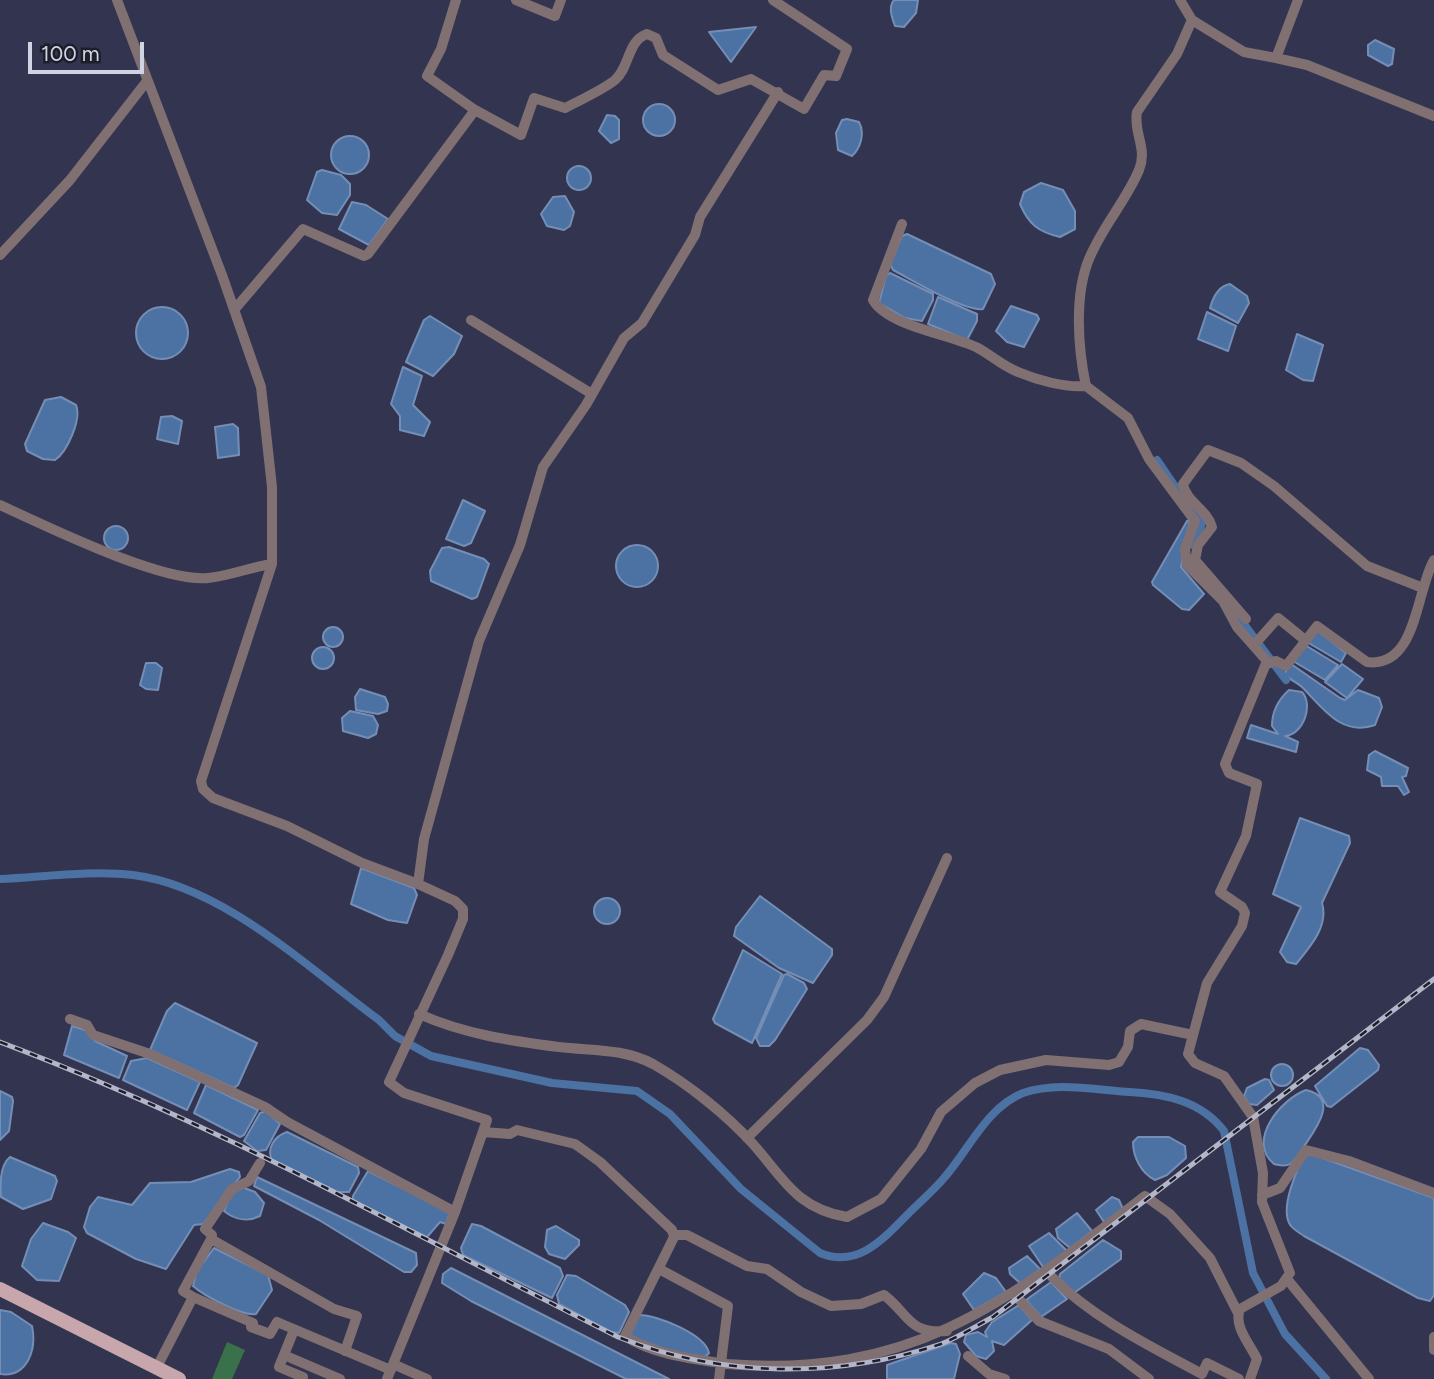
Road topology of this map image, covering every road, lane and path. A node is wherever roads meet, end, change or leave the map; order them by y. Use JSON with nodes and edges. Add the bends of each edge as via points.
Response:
{"nodes":[{"id":1,"x":117,"y":0,"type":"edge"},
{"id":2,"x":456,"y":0,"type":"edge"},
{"id":3,"x":516,"y":0,"type":"edge"},
{"id":4,"x":561,"y":0,"type":"edge"},
{"id":5,"x":773,"y":0,"type":"edge"},
{"id":6,"x":1180,"y":0,"type":"edge"},
{"id":7,"x":1298,"y":0,"type":"edge"},
{"id":8,"x":1192,"y":20,"type":"junction"},
{"id":9,"x":1276,"y":58,"type":"junction"},
{"id":10,"x":147,"y":81,"type":"junction"},
{"id":11,"x":778,"y":92,"type":"junction"},
{"id":12,"x":475,"y":110,"type":"junction"},
{"id":13,"x":1434,"y":116,"type":"edge"},
{"id":14,"x":902,"y":225,"type":"dead end"},
{"id":15,"x":0,"y":255,"type":"edge"},
{"id":16,"x":234,"y":310,"type":"junction"},
{"id":17,"x":471,"y":320,"type":"dead end"},
{"id":18,"x":1086,"y":386,"type":"junction"},
{"id":19,"x":592,"y":394,"type":"junction"},
{"id":20,"x":0,"y":505,"type":"edge"},
{"id":21,"x":1434,"y":560,"type":"edge"},
{"id":22,"x":272,"y":564,"type":"junction"},
{"id":23,"x":1423,"y":588,"type":"junction"},
{"id":24,"x":1246,"y":619,"type":"dead end"},
{"id":25,"x":1305,"y":640,"type":"junction"},
{"id":26,"x":1257,"y":641,"type":"junction"},
{"id":27,"x":1272,"y":662,"type":"junction"},
{"id":28,"x":947,"y":858,"type":"dead end"},
{"id":29,"x":418,"y":884,"type":"junction"},
{"id":30,"x":417,"y":1017,"type":"junction"},
{"id":31,"x":70,"y":1019,"type":"dead end"},
{"id":32,"x":1193,"y":1035,"type":"junction"},
{"id":33,"x":483,"y":1132,"type":"junction"},
{"id":34,"x":747,"y":1139,"type":"junction"},
{"id":35,"x":260,"y":1163,"type":"dead end"},
{"id":36,"x":1434,"y":1193,"type":"edge"},
{"id":37,"x":1262,"y":1195,"type":"junction"},
{"id":38,"x":455,"y":1212,"type":"junction"},
{"id":39,"x":674,"y":1235,"type":"junction"},
{"id":40,"x":211,"y":1240,"type":"junction"},
{"id":41,"x":661,"y":1270,"type":"dead end"},
{"id":42,"x":1052,"y":1276,"type":"dead end"},
{"id":43,"x":1284,"y":1283,"type":"junction"},
{"id":44,"x":0,"y":1289,"type":"edge"},
{"id":45,"x":1014,"y":1294,"type":"junction"},
{"id":46,"x":193,"y":1297,"type":"junction"},
{"id":47,"x":1239,"y":1311,"type":"junction"},
{"id":48,"x":295,"y":1330,"type":"junction"},
{"id":49,"x":953,"y":1332,"type":"junction"},
{"id":50,"x":1434,"y":1338,"type":"edge"},
{"id":51,"x":1434,"y":1350,"type":"edge"},
{"id":52,"x":345,"y":1351,"type":"junction"},
{"id":53,"x":284,"y":1355,"type":"junction"},
{"id":54,"x":968,"y":1356,"type":"dead end"},
{"id":55,"x":722,"y":1363,"type":"junction"},
{"id":56,"x":157,"y":1367,"type":"junction"},
{"id":57,"x":390,"y":1371,"type":"edge"},
{"id":58,"x":179,"y":1379,"type":"edge"},
{"id":59,"x":302,"y":1379,"type":"edge"},
{"id":60,"x":340,"y":1379,"type":"edge"},
{"id":61,"x":427,"y":1379,"type":"edge"},
{"id":62,"x":719,"y":1379,"type":"edge"},
{"id":63,"x":1005,"y":1379,"type":"edge"},
{"id":64,"x":1149,"y":1379,"type":"edge"},
{"id":65,"x":1240,"y":1379,"type":"edge"},
{"id":66,"x":1250,"y":1379,"type":"edge"},
{"id":67,"x":1369,"y":1379,"type":"edge"}],
"edges":[{"from":1,"to":10,"type":"street"},
{"from":2,"to":12,"type":"street","via":[[427,76]]},
{"from":3,"to":4,"type":"street","via":[[555,16]]},
{"from":5,"to":11,"type":"street","via":[[847,49],[836,76],[824,75],[804,109]]},
{"from":6,"to":8,"type":"street"},
{"from":7,"to":9,"type":"street"},
{"from":8,"to":9,"type":"street","via":[[1244,52]]},
{"from":8,"to":18,"type":"street","via":[[1177,54],[1137,113],[1144,150],[1139,169],[1088,260],[1080,321]]},
{"from":9,"to":13,"type":"street","via":[[1307,65]]},
{"from":10,"to":15,"type":"street","via":[[70,180]]},
{"from":10,"to":16,"type":"street"},
{"from":11,"to":12,"type":"street","via":[[751,79],[718,89],[663,55],[656,38],[647,34],[634,44],[616,79],[565,108],[534,98],[521,135]]},
{"from":11,"to":19,"type":"street","via":[[642,323],[624,338]]},
{"from":12,"to":16,"type":"street","via":[[368,254],[361,256],[303,229]]},
{"from":14,"to":18,"type":"street","via":[[873,300],[880,308],[975,347],[1017,372]]},
{"from":16,"to":22,"type":"street","via":[[261,387],[272,488]]},
{"from":17,"to":19,"type":"street"},
{"from":18,"to":26,"type":"street","via":[[1128,418],[1149,459],[1193,517],[1195,525],[1185,549],[1187,565],[1223,601],[1237,627]]},
{"from":19,"to":29,"type":"street","via":[[542,467],[520,545],[479,641],[424,839]]},
{"from":20,"to":22,"type":"street","via":[[172,574],[207,579]]},
{"from":21,"to":23,"type":"street"},
{"from":22,"to":29,"type":"street","via":[[201,781],[203,789],[213,798]]},
{"from":23,"to":24,"type":"street","via":[[1367,566],[1274,486],[1241,463],[1208,450],[1182,484],[1212,527],[1198,545],[1195,560]]},
{"from":23,"to":25,"type":"street","via":[[1406,639],[1388,660],[1367,662],[1317,626]]},
{"from":25,"to":26,"type":"street","via":[[1278,618]]},
{"from":25,"to":27,"type":"street","via":[[1286,666]]},
{"from":26,"to":27,"type":"street"},
{"from":27,"to":32,"type":"street","via":[[1244,713],[1225,764],[1229,774],[1257,784],[1246,836],[1221,888],[1222,896],[1242,907],[1244,920],[1207,983]]},
{"from":28,"to":34,"type":"street","via":[[884,998]]},
{"from":29,"to":30,"type":"street","via":[[455,901],[464,914]]},
{"from":30,"to":33,"type":"street","via":[[389,1082],[427,1101],[485,1119]]},
{"from":30,"to":34,"type":"street","via":[[497,1038],[635,1056],[702,1099]]},
{"from":31,"to":38,"type":"street","via":[[87,1025],[96,1037],[149,1054],[265,1107]]},
{"from":32,"to":34,"type":"street","via":[[1140,1024],[1130,1031],[1131,1039],[1119,1062],[1046,1060],[1000,1070],[975,1083],[941,1112],[921,1149],[881,1199],[847,1217],[805,1203]]},
{"from":32,"to":37,"type":"street","via":[[1189,1059],[1224,1076],[1253,1117],[1260,1144]]},
{"from":33,"to":38,"type":"street"},
{"from":33,"to":39,"type":"street","via":[[510,1135],[517,1130],[575,1144],[659,1216]]},
{"from":35,"to":40,"type":"street","via":[[249,1181],[232,1189],[205,1228]]},
{"from":36,"to":37,"type":"street","via":[[1306,1150],[1279,1188]]},
{"from":37,"to":43,"type":"street","via":[[1290,1272]]},
{"from":38,"to":57,"type":"street"},
{"from":39,"to":49,"type":"street","via":[[687,1235],[747,1266],[767,1269],[831,1307],[861,1304],[884,1295],[915,1327]]},
{"from":39,"to":55,"type":"street","via":[[625,1336],[673,1354]]},
{"from":40,"to":46,"type":"street","via":[[183,1291]]},
{"from":40,"to":52,"type":"street","via":[[334,1309],[357,1316]]},
{"from":41,"to":55,"type":"street","via":[[728,1306]]},
{"from":42,"to":65,"type":"street","via":[[1073,1297],[1116,1326],[1202,1374],[1207,1363]]},
{"from":43,"to":47,"type":"street"},
{"from":43,"to":67,"type":"street"},
{"from":44,"to":56,"type":"main road"},
{"from":45,"to":47,"type":"street","via":[[1145,1196],[1170,1214],[1210,1258]]},
{"from":45,"to":49,"type":"street"},
{"from":45,"to":64,"type":"street","via":[[1040,1321],[1109,1349]]},
{"from":46,"to":48,"type":"street","via":[[253,1323],[251,1327],[264,1333],[270,1334],[277,1322]]},
{"from":46,"to":56,"type":"street"},
{"from":47,"to":66,"type":"street","via":[[1256,1359]]},
{"from":48,"to":52,"type":"street"},
{"from":48,"to":53,"type":"street"},
{"from":49,"to":55,"type":"street","via":[[889,1356],[835,1368],[787,1371]]},
{"from":50,"to":51,"type":"street"},
{"from":52,"to":57,"type":"street"},
{"from":53,"to":59,"type":"street","via":[[279,1367]]},
{"from":53,"to":60,"type":"street"},
{"from":54,"to":63,"type":"street","via":[[989,1374]]},
{"from":55,"to":62,"type":"street"},
{"from":56,"to":58,"type":"main road"},
{"from":57,"to":61,"type":"street"}]}
